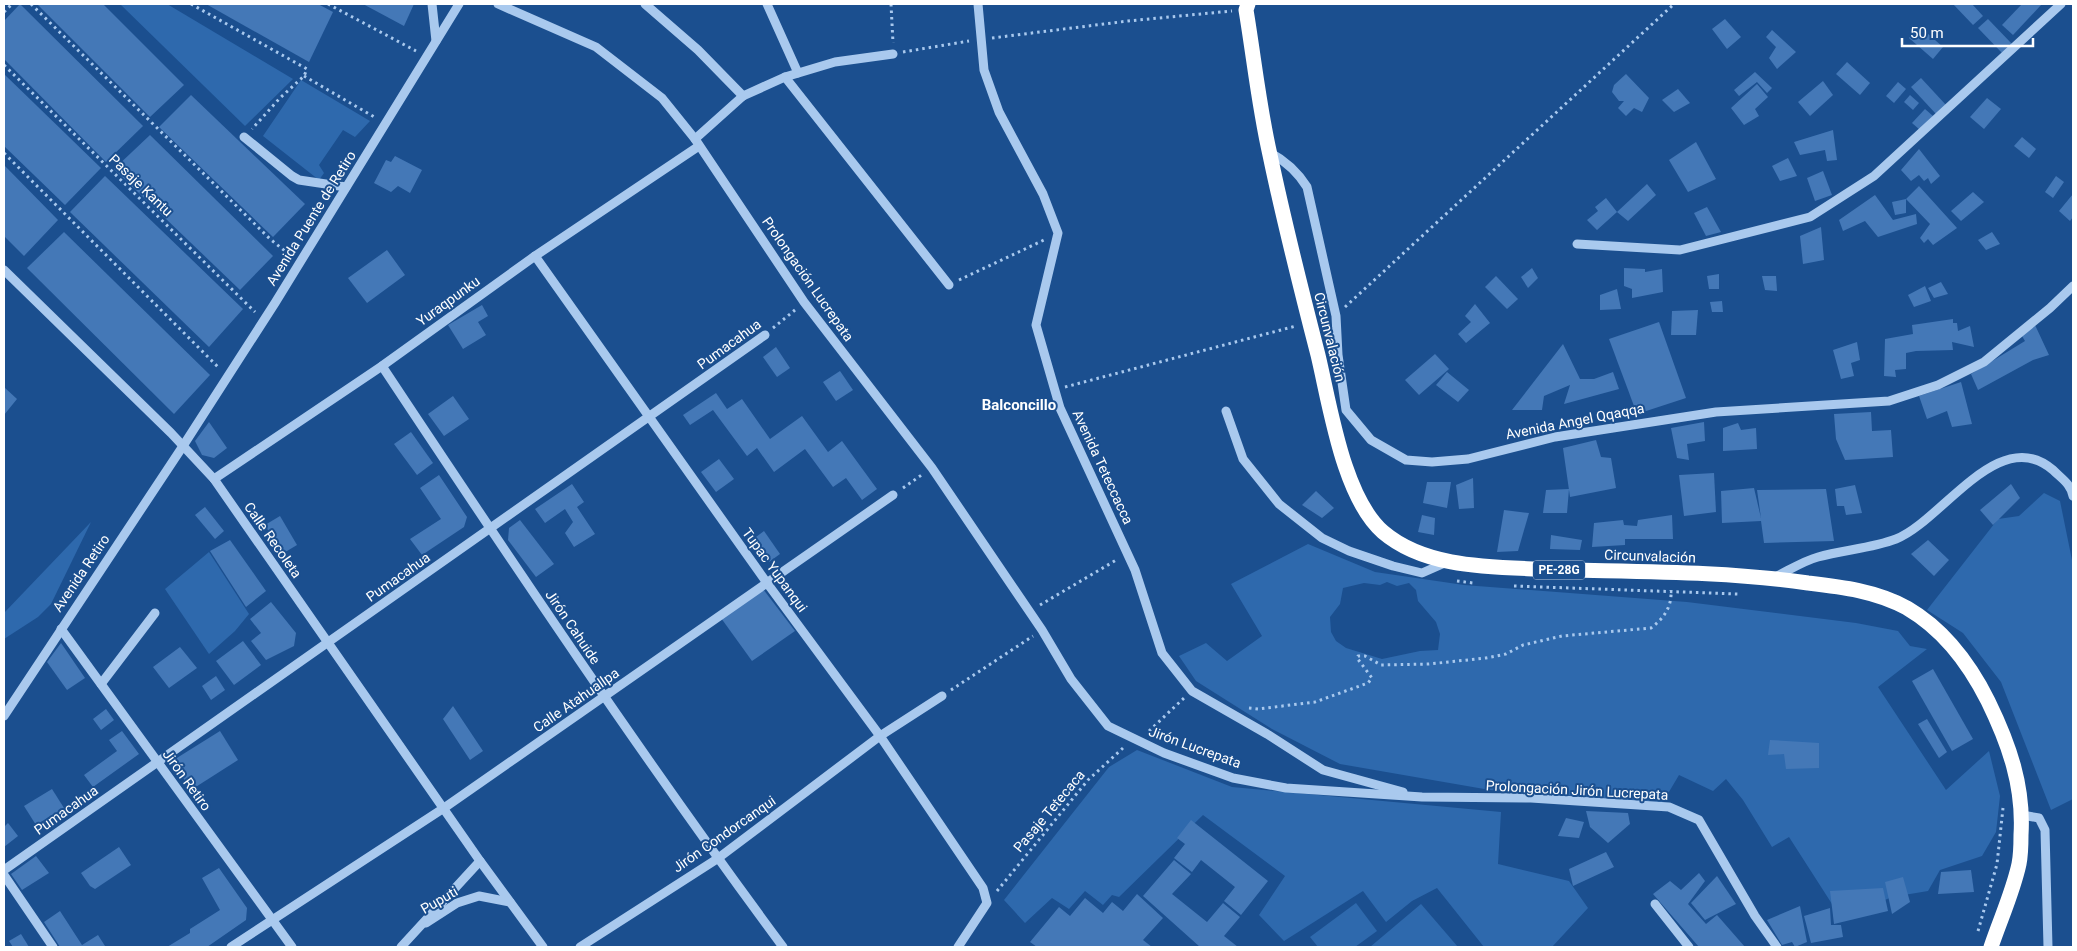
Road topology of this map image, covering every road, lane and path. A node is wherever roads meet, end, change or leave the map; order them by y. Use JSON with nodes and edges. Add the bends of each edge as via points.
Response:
{"nodes":[{"id":1,"x":12,"y":4,"type":"edge"},
{"id":2,"x":31,"y":4,"type":"edge"},
{"id":3,"x":190,"y":4,"type":"edge"},
{"id":4,"x":328,"y":4,"type":"edge"},
{"id":5,"x":432,"y":4,"type":"edge"},
{"id":6,"x":459,"y":4,"type":"edge"},
{"id":7,"x":498,"y":4,"type":"edge"},
{"id":8,"x":645,"y":4,"type":"edge"},
{"id":9,"x":767,"y":4,"type":"edge"},
{"id":10,"x":891,"y":4,"type":"edge"},
{"id":11,"x":978,"y":4,"type":"edge"},
{"id":12,"x":1674,"y":4,"type":"edge"},
{"id":13,"x":2061,"y":4,"type":"edge"},
{"id":14,"x":1244,"y":7,"type":"edge"},
{"id":15,"x":4,"y":12,"type":"edge"},
{"id":16,"x":982,"y":39,"type":"junction"},
{"id":17,"x":436,"y":41,"type":"junction"},
{"id":18,"x":893,"y":54,"type":"junction"},
{"id":19,"x":426,"y":56,"type":"junction"},
{"id":20,"x":4,"y":65,"type":"edge"},
{"id":21,"x":798,"y":73,"type":"junction"},
{"id":22,"x":304,"y":76,"type":"junction"},
{"id":23,"x":785,"y":76,"type":"junction"},
{"id":24,"x":743,"y":96,"type":"junction"},
{"id":25,"x":385,"y":123,"type":"junction"},
{"id":26,"x":244,"y":137,"type":"joint"},
{"id":27,"x":697,"y":142,"type":"junction"},
{"id":28,"x":1269,"y":152,"type":"junction"},
{"id":29,"x":4,"y":153,"type":"edge"},
{"id":30,"x":346,"y":187,"type":"junction"},
{"id":31,"x":1058,"y":233,"type":"junction"},
{"id":32,"x":1578,"y":244,"type":"dead end"},
{"id":33,"x":535,"y":256,"type":"junction"},
{"id":34,"x":300,"y":262,"type":"junction"},
{"id":35,"x":4,"y":270,"type":"edge"},
{"id":36,"x":949,"y":285,"type":"joint"},
{"id":37,"x":2073,"y":286,"type":"edge"},
{"id":38,"x":804,"y":302,"type":"junction"},
{"id":39,"x":1336,"y":316,"type":"junction"},
{"id":40,"x":264,"y":320,"type":"junction"},
{"id":41,"x":1299,"y":325,"type":"dead end"},
{"id":42,"x":765,"y":335,"type":"joint"},
{"id":43,"x":382,"y":366,"type":"junction"},
{"id":44,"x":228,"y":376,"type":"junction"},
{"id":45,"x":1055,"y":390,"type":"junction"},
{"id":46,"x":1226,"y":411,"type":"dead end"},
{"id":47,"x":650,"y":416,"type":"junction"},
{"id":48,"x":183,"y":446,"type":"junction"},
{"id":49,"x":932,"y":468,"type":"junction"},
{"id":50,"x":214,"y":479,"type":"junction"},
{"id":51,"x":893,"y":496,"type":"joint"},
{"id":52,"x":2073,"y":496,"type":"edge"},
{"id":53,"x":490,"y":528,"type":"junction"},
{"id":54,"x":1128,"y":554,"type":"junction"},
{"id":55,"x":1447,"y":562,"type":"junction"},
{"id":56,"x":1773,"y":578,"type":"junction"},
{"id":57,"x":1453,"y":580,"type":"dead end"},
{"id":58,"x":767,"y":583,"type":"junction"},
{"id":59,"x":1481,"y":584,"type":"dead end"},
{"id":60,"x":1508,"y":586,"type":"dead end"},
{"id":61,"x":1671,"y":590,"type":"junction"},
{"id":62,"x":1743,"y":594,"type":"dead end"},
{"id":63,"x":1029,"y":611,"type":"junction"},
{"id":64,"x":155,"y":613,"type":"dead end"},
{"id":65,"x":60,"y":629,"type":"junction"},
{"id":66,"x":1042,"y":630,"type":"junction"},
{"id":67,"x":328,"y":642,"type":"junction"},
{"id":68,"x":101,"y":684,"type":"junction"},
{"id":69,"x":1192,"y":691,"type":"junction"},
{"id":70,"x":942,"y":696,"type":"joint"},
{"id":71,"x":604,"y":697,"type":"junction"},
{"id":72,"x":1240,"y":706,"type":"dead end"},
{"id":73,"x":4,"y":716,"type":"edge"},
{"id":74,"x":880,"y":736,"type":"junction"},
{"id":75,"x":1136,"y":740,"type":"junction"},
{"id":76,"x":158,"y":762,"type":"junction"},
{"id":77,"x":1422,"y":797,"type":"junction"},
{"id":78,"x":2004,"y":801,"type":"dead end"},
{"id":79,"x":444,"y":808,"type":"junction"},
{"id":80,"x":2022,"y":815,"type":"junction"},
{"id":81,"x":717,"y":859,"type":"junction"},
{"id":82,"x":480,"y":860,"type":"junction"},
{"id":83,"x":4,"y":870,"type":"edge"},
{"id":84,"x":4,"y":875,"type":"edge"},
{"id":85,"x":510,"y":902,"type":"junction"},
{"id":86,"x":987,"y":903,"type":"junction"},
{"id":87,"x":1654,"y":904,"type":"dead end"},
{"id":88,"x":272,"y":921,"type":"junction"},
{"id":89,"x":413,"y":932,"type":"junction"},
{"id":90,"x":1977,"y":933,"type":"dead end"},
{"id":91,"x":53,"y":947,"type":"edge"},
{"id":92,"x":231,"y":947,"type":"edge"},
{"id":93,"x":292,"y":947,"type":"edge"},
{"id":94,"x":401,"y":947,"type":"edge"},
{"id":95,"x":543,"y":947,"type":"edge"},
{"id":96,"x":580,"y":947,"type":"edge"},
{"id":97,"x":783,"y":947,"type":"edge"},
{"id":98,"x":958,"y":947,"type":"edge"},
{"id":99,"x":1689,"y":947,"type":"edge"},
{"id":100,"x":1777,"y":947,"type":"edge"},
{"id":101,"x":1991,"y":947,"type":"edge"},
{"id":102,"x":2048,"y":947,"type":"edge"}],
"edges":[{"from":1,"to":15,"type":"path"},
{"from":2,"to":34,"type":"path","via":[[270,239]]},
{"from":3,"to":22,"type":"path","via":[[308,69]]},
{"from":4,"to":19,"type":"path"},
{"from":5,"to":17,"type":"street"},
{"from":6,"to":17,"type":"street","name":"Avenida Puente de Retiro"},
{"from":7,"to":27,"type":"street","name":"Prolongación Lucrepata","via":[[596,48],[662,98]]},
{"from":8,"to":24,"type":"street","via":[[698,50]]},
{"from":9,"to":21,"type":"street"},
{"from":10,"to":18,"type":"path"},
{"from":11,"to":16,"type":"street"},
{"from":12,"to":39,"type":"path"},
{"from":13,"to":32,"type":"street","via":[[1874,176],[1810,218],[1680,250]]},
{"from":14,"to":16,"type":"path"},
{"from":14,"to":28,"type":"highway","name":"Circunvalación","number":"PE-28G"},
{"from":16,"to":18,"type":"path"},
{"from":16,"to":31,"type":"street","via":[[984,70],[999,112],[1043,194]]},
{"from":17,"to":19,"type":"street","name":"Avenida Puente de Retiro"},
{"from":18,"to":21,"type":"street","name":"Yuraqpunku","via":[[835,62]]},
{"from":19,"to":25,"type":"street","name":"Avenida Puente de Retiro"},
{"from":20,"to":40,"type":"path","name":"Pasaje Kantu"},
{"from":21,"to":23,"type":"street","name":"Yuraqpunku"},
{"from":22,"to":25,"type":"path"},
{"from":22,"to":26,"type":"path"},
{"from":23,"to":24,"type":"street","name":"Yuraqpunku"},
{"from":23,"to":36,"type":"street"},
{"from":24,"to":27,"type":"street","name":"Yuraqpunku"},
{"from":25,"to":30,"type":"street","name":"Avenida Puente de Retiro"},
{"from":26,"to":30,"type":"street","via":[[299,180]]},
{"from":27,"to":33,"type":"street","name":"Yuraqpunku"},
{"from":27,"to":38,"type":"street","name":"Prolongación Lucrepata"},
{"from":28,"to":39,"type":"street","name":"Avenida Angel Qqaqqa","via":[[1298,172],[1307,187]]},
{"from":28,"to":55,"type":"highway","name":"Circunvalación","number":"PE-28G","via":[[1344,462],[1358,498],[1372,521],[1386,534]]},
{"from":29,"to":44,"type":"path"},
{"from":30,"to":34,"type":"street","name":"Avenida Puente de Retiro"},
{"from":31,"to":36,"type":"path"},
{"from":31,"to":45,"type":"street","name":"Avenida Teteccacca","via":[[1036,325]]},
{"from":33,"to":43,"type":"street","name":"Yuraqpunku"},
{"from":33,"to":47,"type":"street","name":"Tupac Yupanqui"},
{"from":34,"to":40,"type":"street","name":"Avenida Puente de Retiro"},
{"from":35,"to":48,"type":"street","name":"Calle Recoleta"},
{"from":37,"to":39,"type":"street","name":"Avenida Angel Qqaqqa","via":[[1984,362],[1938,385],[1889,401],[1716,412],[1661,419],[1555,437],[1468,459],[1432,462],[1406,460],[1371,440],[1346,410]]},
{"from":38,"to":42,"type":"path","name":"Pumacahua"},
{"from":38,"to":49,"type":"street","name":"Prolongación Lucrepata"},
{"from":40,"to":44,"type":"street","name":"Avenida Puente de Retiro"},
{"from":41,"to":45,"type":"path"},
{"from":42,"to":47,"type":"street","name":"Pumacahua"},
{"from":43,"to":50,"type":"street","name":"Yuraqpunku"},
{"from":43,"to":53,"type":"street","name":"Jirón Cahuide"},
{"from":44,"to":48,"type":"street","name":"Avenida Puente de Retiro"},
{"from":45,"to":54,"type":"street","name":"Avenida Teteccacca","via":[[1060,408]]},
{"from":46,"to":55,"type":"street","via":[[1243,459],[1279,504],[1322,538],[1357,554],[1422,573]]},
{"from":47,"to":53,"type":"street","name":"Pumacahua"},
{"from":47,"to":58,"type":"street","name":"Tupac Yupanqui"},
{"from":48,"to":50,"type":"street","name":"Calle Recoleta"},
{"from":48,"to":65,"type":"street","name":"Avenida Retiro"},
{"from":49,"to":51,"type":"path"},
{"from":49,"to":63,"type":"street","name":"Prolongación Lucrepata"},
{"from":50,"to":67,"type":"street","name":"Calle Recoleta"},
{"from":51,"to":58,"type":"street","name":"Calle Atahuallpa"},
{"from":52,"to":56,"type":"street","via":[[2071,486],[2049,467],[2029,456],[2010,458],[1988,468],[1916,527],[1896,538],[1816,557]]},
{"from":53,"to":67,"type":"street","name":"Pumacahua"},
{"from":53,"to":71,"type":"street","name":"Jirón Cahuide"},
{"from":54,"to":63,"type":"path"},
{"from":54,"to":69,"type":"street","name":"Avenida Teteccacca","via":[[1162,653]]},
{"from":55,"to":56,"type":"highway","name":"Circunvalación","number":"PE-28G","via":[[1499,568]]},
{"from":56,"to":80,"type":"highway","name":"Circunvalación","number":"PE-28G","via":[[1852,589],[1906,608],[1925,620],[1977,679],[2013,759]]},
{"from":57,"to":59,"type":"path"},
{"from":58,"to":71,"type":"street","name":"Calle Atahuallpa"},
{"from":58,"to":74,"type":"street","name":"Tupac Yupanqui"},
{"from":60,"to":61,"type":"path"},
{"from":61,"to":62,"type":"path"},
{"from":61,"to":72,"type":"path","via":[[1672,600],[1662,619],[1651,628],[1562,636],[1523,645],[1506,654],[1429,664],[1381,666],[1365,656],[1358,656],[1372,678],[1368,684],[1315,702],[1258,709]]},
{"from":63,"to":66,"type":"street","name":"Prolongación Lucrepata"},
{"from":64,"to":68,"type":"street"},
{"from":65,"to":68,"type":"street","name":"Jirón Retiro"},
{"from":65,"to":73,"type":"street","name":"Avenida Retiro"},
{"from":66,"to":70,"type":"path"},
{"from":66,"to":75,"type":"street","name":"Jirón Lucrepata","via":[[1071,679],[1108,726]]},
{"from":67,"to":76,"type":"street","name":"Pumacahua"},
{"from":67,"to":79,"type":"street","name":"Calle Recoleta"},
{"from":68,"to":76,"type":"street","name":"Jirón Retiro"},
{"from":69,"to":75,"type":"path","name":"Pasaje Tetecaca"},
{"from":69,"to":77,"type":"street","name":"Avenida Teteccacca","via":[[1322,770]]},
{"from":70,"to":74,"type":"street","name":"Jirón Condorcanqui"},
{"from":71,"to":79,"type":"street","name":"Calle Atahuallpa"},
{"from":71,"to":81,"type":"street","name":"Jirón Cahuide"},
{"from":74,"to":81,"type":"street","name":"Jirón Condorcanqui"},
{"from":74,"to":86,"type":"street","name":"Tupac Yupanqui","via":[[983,888]]},
{"from":75,"to":77,"type":"street","name":"Jirón Lucrepata","via":[[1164,754],[1233,778],[1286,788]]},
{"from":75,"to":86,"type":"path","name":"Pasaje Tetecaca","via":[[1088,780]]},
{"from":76,"to":83,"type":"street","name":"Pumacahua"},
{"from":76,"to":88,"type":"street","name":"Jirón Retiro"},
{"from":77,"to":100,"type":"street","name":"Prolongación Jirón Lucrepata","via":[[1531,798],[1669,807],[1699,820],[1755,916]]},
{"from":78,"to":90,"type":"path","via":[[1997,864]]},
{"from":79,"to":82,"type":"street","name":"Calle Recoleta"},
{"from":79,"to":88,"type":"street","name":"Calle Atahuallpa"},
{"from":80,"to":101,"type":"highway","name":"Circunvalación","number":"PE-28G","via":[[2020,862]]},
{"from":80,"to":102,"type":"street","via":[[2043,822],[2045,830]]},
{"from":81,"to":96,"type":"street","name":"Jirón Condorcanqui"},
{"from":81,"to":97,"type":"street","name":"Jirón Cahuide"},
{"from":82,"to":85,"type":"street","name":"Calle Recoleta"},
{"from":82,"to":89,"type":"street","name":"Puputi"},
{"from":84,"to":91,"type":"street"},
{"from":85,"to":89,"type":"street","name":"Puputi","via":[[480,896],[470,898]]},
{"from":85,"to":95,"type":"street","name":"Calle Recoleta"},
{"from":86,"to":98,"type":"street"},
{"from":87,"to":99,"type":"street"},
{"from":88,"to":92,"type":"street","name":"Calle Atahuallpa"},
{"from":88,"to":93,"type":"street","name":"Jirón Retiro"},
{"from":89,"to":94,"type":"street","name":"Puputi"}]}
